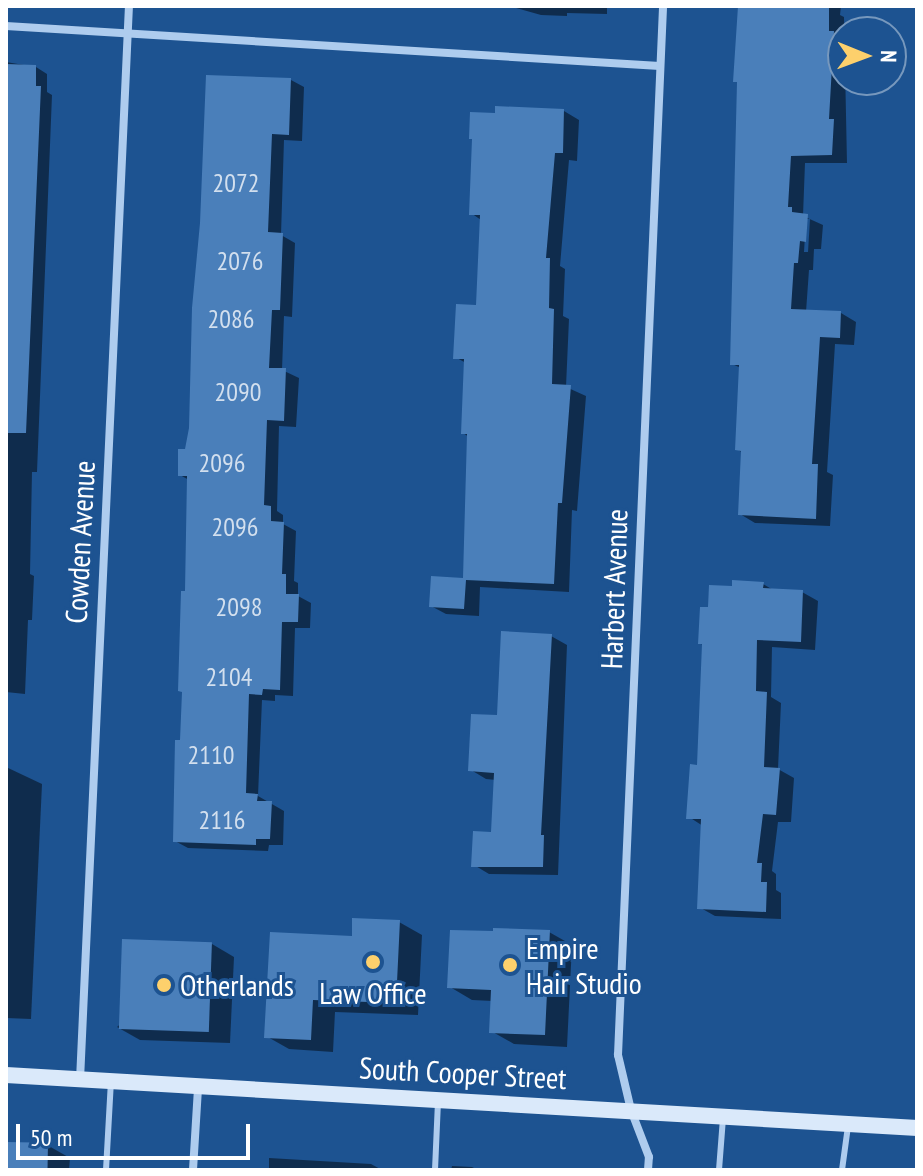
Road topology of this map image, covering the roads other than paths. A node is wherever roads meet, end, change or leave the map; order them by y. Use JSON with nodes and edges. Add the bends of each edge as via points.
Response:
{"nodes":[{"id":1,"x":129,"y":6,"type":"edge"},
{"id":2,"x":663,"y":6,"type":"edge"},
{"id":3,"x":6,"y":26,"type":"edge"},
{"id":4,"x":128,"y":31,"type":"junction"},
{"id":5,"x":660,"y":66,"type":"junction"},
{"id":6,"x":6,"y":1075,"type":"edge"},
{"id":7,"x":80,"y":1080,"type":"junction"},
{"id":8,"x":111,"y":1081,"type":"junction"},
{"id":9,"x":198,"y":1088,"type":"junction"},
{"id":10,"x":438,"y":1100,"type":"junction"},
{"id":11,"x":631,"y":1110,"type":"junction"},
{"id":12,"x":723,"y":1118,"type":"junction"},
{"id":13,"x":848,"y":1124,"type":"junction"},
{"id":14,"x":917,"y":1128,"type":"edge"},
{"id":15,"x":106,"y":1170,"type":"edge"},
{"id":16,"x":193,"y":1170,"type":"edge"},
{"id":17,"x":435,"y":1170,"type":"edge"},
{"id":18,"x":648,"y":1170,"type":"edge"},
{"id":19,"x":719,"y":1170,"type":"edge"},
{"id":20,"x":842,"y":1170,"type":"edge"}],
"edges":[{"from":1,"to":4,"type":"street","name":"Cowden Avenue"},
{"from":2,"to":5,"type":"street","name":"Harbert Avenue"},
{"from":3,"to":4,"type":"street"},
{"from":4,"to":5,"type":"street"},
{"from":4,"to":7,"type":"street","name":"Cowden Avenue"},
{"from":5,"to":11,"type":"street","name":"Harbert Avenue","via":[[618,1055]]},
{"from":6,"to":7,"type":"main road","name":"South Cooper Street"},
{"from":7,"to":8,"type":"main road","name":"South Cooper Street"},
{"from":8,"to":9,"type":"main road","name":"South Cooper Street"},
{"from":8,"to":15,"type":"lane"},
{"from":9,"to":10,"type":"main road","name":"South Cooper Street"},
{"from":9,"to":16,"type":"street"},
{"from":10,"to":11,"type":"main road","name":"South Cooper Street"},
{"from":10,"to":17,"type":"lane"},
{"from":11,"to":12,"type":"main road","name":"South Cooper Street"},
{"from":11,"to":18,"type":"street","name":"Harbert Avenue","via":[[649,1157]]},
{"from":12,"to":13,"type":"main road","name":"South Cooper Street"},
{"from":12,"to":19,"type":"lane"},
{"from":13,"to":14,"type":"main road","name":"South Cooper Street"},
{"from":13,"to":20,"type":"lane"}]}
